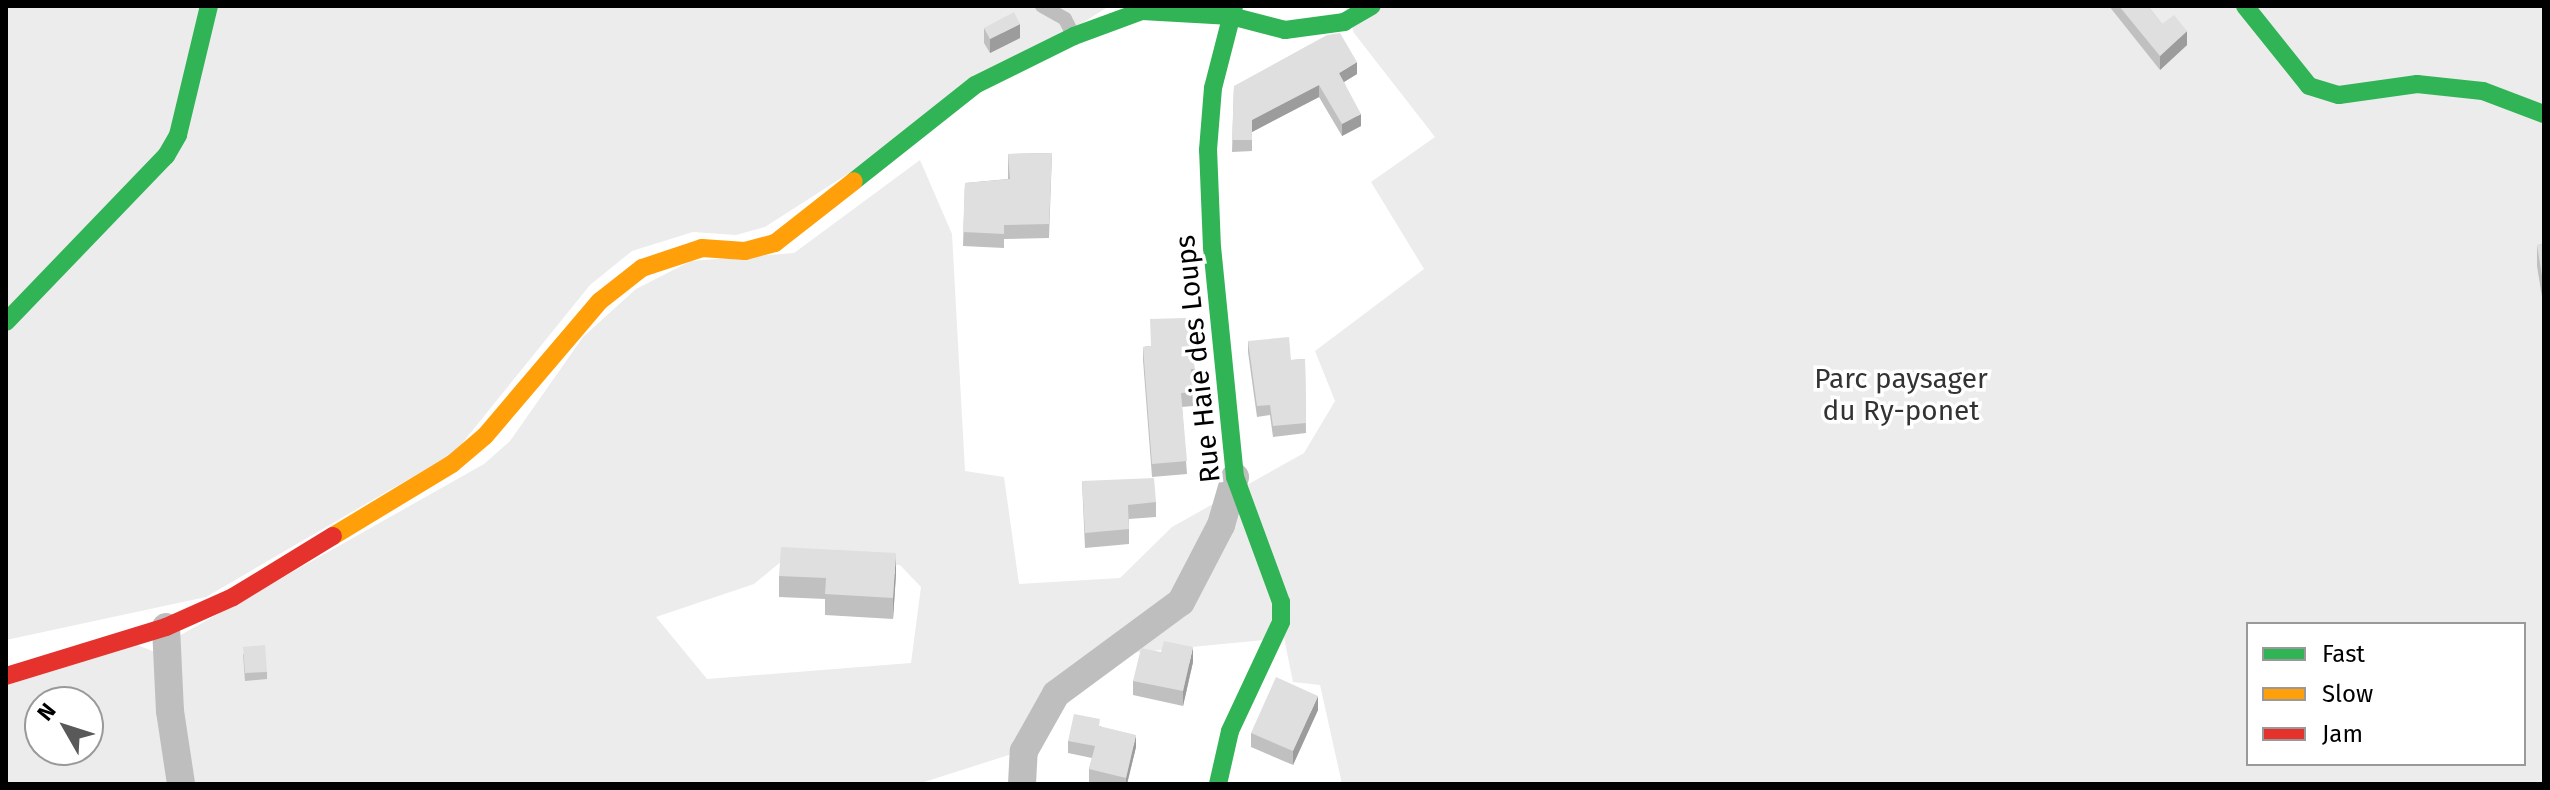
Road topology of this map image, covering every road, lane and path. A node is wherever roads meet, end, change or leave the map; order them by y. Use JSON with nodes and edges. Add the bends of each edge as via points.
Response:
{"nodes":[{"id":1,"x":209,"y":6,"type":"edge"},
{"id":2,"x":1042,"y":6,"type":"edge"},
{"id":3,"x":1372,"y":6,"type":"edge"},
{"id":4,"x":2245,"y":6,"type":"edge"},
{"id":5,"x":1233,"y":11,"type":"edge"},
{"id":6,"x":1074,"y":36,"type":"junction"},
{"id":7,"x":2544,"y":114,"type":"edge"},
{"id":8,"x":6,"y":322,"type":"edge"},
{"id":9,"x":1235,"y":477,"type":"junction"},
{"id":10,"x":166,"y":627,"type":"junction"},
{"id":11,"x":6,"y":676,"type":"edge"},
{"id":12,"x":181,"y":784,"type":"edge"},
{"id":13,"x":1022,"y":784,"type":"edge"},
{"id":14,"x":1218,"y":784,"type":"edge"}],
"edges":[{"from":1,"to":8,"type":"street","via":[[178,135],[166,156]]},
{"from":2,"to":6,"type":"lane","via":[[1065,19]]},
{"from":3,"to":5,"type":"street","via":[[1344,22],[1285,30]]},
{"from":4,"to":7,"type":"street","via":[[2309,86],[2339,95],[2417,84],[2483,91]]},
{"from":5,"to":6,"type":"street","via":[[1142,11]]},
{"from":5,"to":9,"type":"street","name":"Rue Haie des Loups","via":[[1213,88],[1208,150],[1212,248]]},
{"from":6,"to":10,"type":"street","via":[[975,85],[775,243],[745,251],[702,248],[642,268],[600,301],[485,436],[452,464],[233,597]]},
{"from":9,"to":13,"type":"street","via":[[1221,525],[1181,602],[1056,694],[1024,751]]},
{"from":9,"to":14,"type":"street","name":"Rue Haie des Loups","via":[[1281,602],[1281,622],[1230,731]]},
{"from":10,"to":11,"type":"street"},
{"from":10,"to":12,"type":"street","via":[[170,711]]}]}
